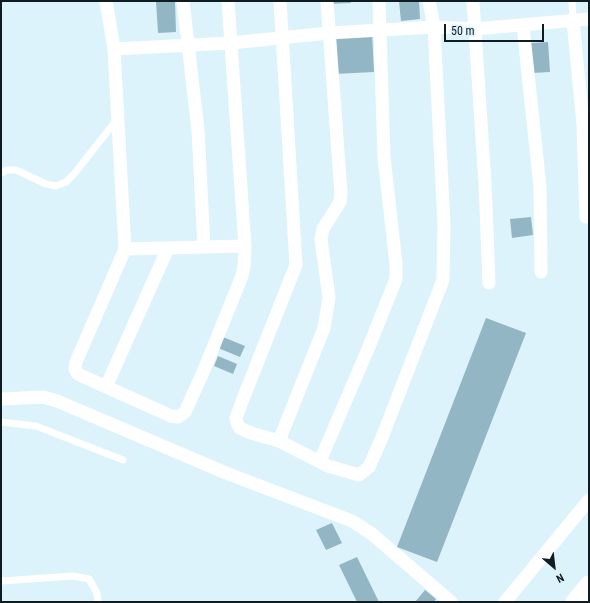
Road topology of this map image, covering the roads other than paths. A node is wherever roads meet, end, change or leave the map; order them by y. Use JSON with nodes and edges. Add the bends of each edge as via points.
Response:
{"nodes":[{"id":1,"x":106,"y":1,"type":"edge"},
{"id":2,"x":183,"y":1,"type":"edge"},
{"id":3,"x":228,"y":1,"type":"edge"},
{"id":4,"x":280,"y":1,"type":"edge"},
{"id":5,"x":327,"y":1,"type":"edge"},
{"id":6,"x":379,"y":1,"type":"edge"},
{"id":7,"x":429,"y":1,"type":"edge"},
{"id":8,"x":473,"y":1,"type":"edge"},
{"id":9,"x":572,"y":1,"type":"edge"},
{"id":10,"x":573,"y":20,"type":"junction"},
{"id":11,"x":589,"y":20,"type":"edge"},
{"id":12,"x":522,"y":26,"type":"junction"},
{"id":13,"x":434,"y":27,"type":"junction"},
{"id":14,"x":475,"y":29,"type":"junction"},
{"id":15,"x":381,"y":30,"type":"junction"},
{"id":16,"x":329,"y":33,"type":"junction"},
{"id":17,"x":282,"y":39,"type":"junction"},
{"id":18,"x":231,"y":43,"type":"junction"},
{"id":19,"x":189,"y":45,"type":"junction"},
{"id":20,"x":114,"y":49,"type":"junction"},
{"id":21,"x":118,"y":118,"type":"junction"},
{"id":22,"x":1,"y":173,"type":"edge"},
{"id":23,"x":586,"y":217,"type":"dead end"},
{"id":24,"x":245,"y":246,"type":"junction"},
{"id":25,"x":204,"y":247,"type":"junction"},
{"id":26,"x":168,"y":248,"type":"junction"},
{"id":27,"x":124,"y":249,"type":"junction"},
{"id":28,"x":541,"y":272,"type":"dead end"},
{"id":29,"x":489,"y":283,"type":"dead end"},
{"id":30,"x":106,"y":387,"type":"junction"},
{"id":31,"x":1,"y":399,"type":"edge"},
{"id":32,"x":1,"y":422,"type":"edge"},
{"id":33,"x":279,"y":441,"type":"junction"},
{"id":34,"x":122,"y":460,"type":"dead end"},
{"id":35,"x":320,"y":462,"type":"junction"},
{"id":36,"x":589,"y":500,"type":"edge"},
{"id":37,"x":1,"y":581,"type":"edge"},
{"id":38,"x":589,"y":585,"type":"edge"},
{"id":39,"x":98,"y":602,"type":"edge"},
{"id":40,"x":451,"y":602,"type":"edge"},
{"id":41,"x":505,"y":602,"type":"edge"},
{"id":42,"x":575,"y":602,"type":"edge"}],
"edges":[{"from":1,"to":20,"type":"street"},
{"from":2,"to":19,"type":"street"},
{"from":3,"to":18,"type":"street"},
{"from":4,"to":17,"type":"street"},
{"from":5,"to":16,"type":"street"},
{"from":6,"to":15,"type":"street"},
{"from":7,"to":13,"type":"street"},
{"from":8,"to":14,"type":"street"},
{"from":9,"to":10,"type":"lane"},
{"from":10,"to":11,"type":"street"},
{"from":10,"to":12,"type":"street"},
{"from":10,"to":23,"type":"street","via":[[583,125]]},
{"from":12,"to":14,"type":"street"},
{"from":12,"to":28,"type":"street","via":[[540,187]]},
{"from":13,"to":14,"type":"street"},
{"from":13,"to":15,"type":"street"},
{"from":13,"to":35,"type":"street","via":[[444,224],[443,280],[369,467],[364,472],[353,474]]},
{"from":14,"to":29,"type":"street"},
{"from":15,"to":16,"type":"street"},
{"from":15,"to":35,"type":"street","via":[[384,157],[396,279]]},
{"from":16,"to":17,"type":"street"},
{"from":16,"to":33,"type":"street","via":[[341,194],[340,202],[323,229],[321,239],[329,298],[327,316],[321,339]]},
{"from":17,"to":18,"type":"street"},
{"from":17,"to":33,"type":"street","via":[[296,265],[236,418],[240,428]]},
{"from":18,"to":19,"type":"street"},
{"from":18,"to":24,"type":"street"},
{"from":19,"to":20,"type":"street"},
{"from":19,"to":25,"type":"street","via":[[198,130]]},
{"from":20,"to":21,"type":"street"},
{"from":21,"to":22,"type":"lane","via":[[66,182],[56,186],[16,170]]},
{"from":21,"to":27,"type":"street"},
{"from":24,"to":25,"type":"street"},
{"from":24,"to":30,"type":"street","via":[[242,276],[183,415],[171,416]]},
{"from":25,"to":26,"type":"street"},
{"from":26,"to":27,"type":"street"},
{"from":26,"to":30,"type":"street"},
{"from":27,"to":30,"type":"street","via":[[76,362],[77,373]]},
{"from":31,"to":40,"type":"street","via":[[43,397],[56,401],[226,473],[352,521],[372,534]]},
{"from":32,"to":34,"type":"lane","via":[[36,426]]},
{"from":33,"to":35,"type":"street"},
{"from":36,"to":41,"type":"street"},
{"from":37,"to":39,"type":"lane","via":[[74,576],[89,579],[97,593]]},
{"from":38,"to":42,"type":"street"}]}
